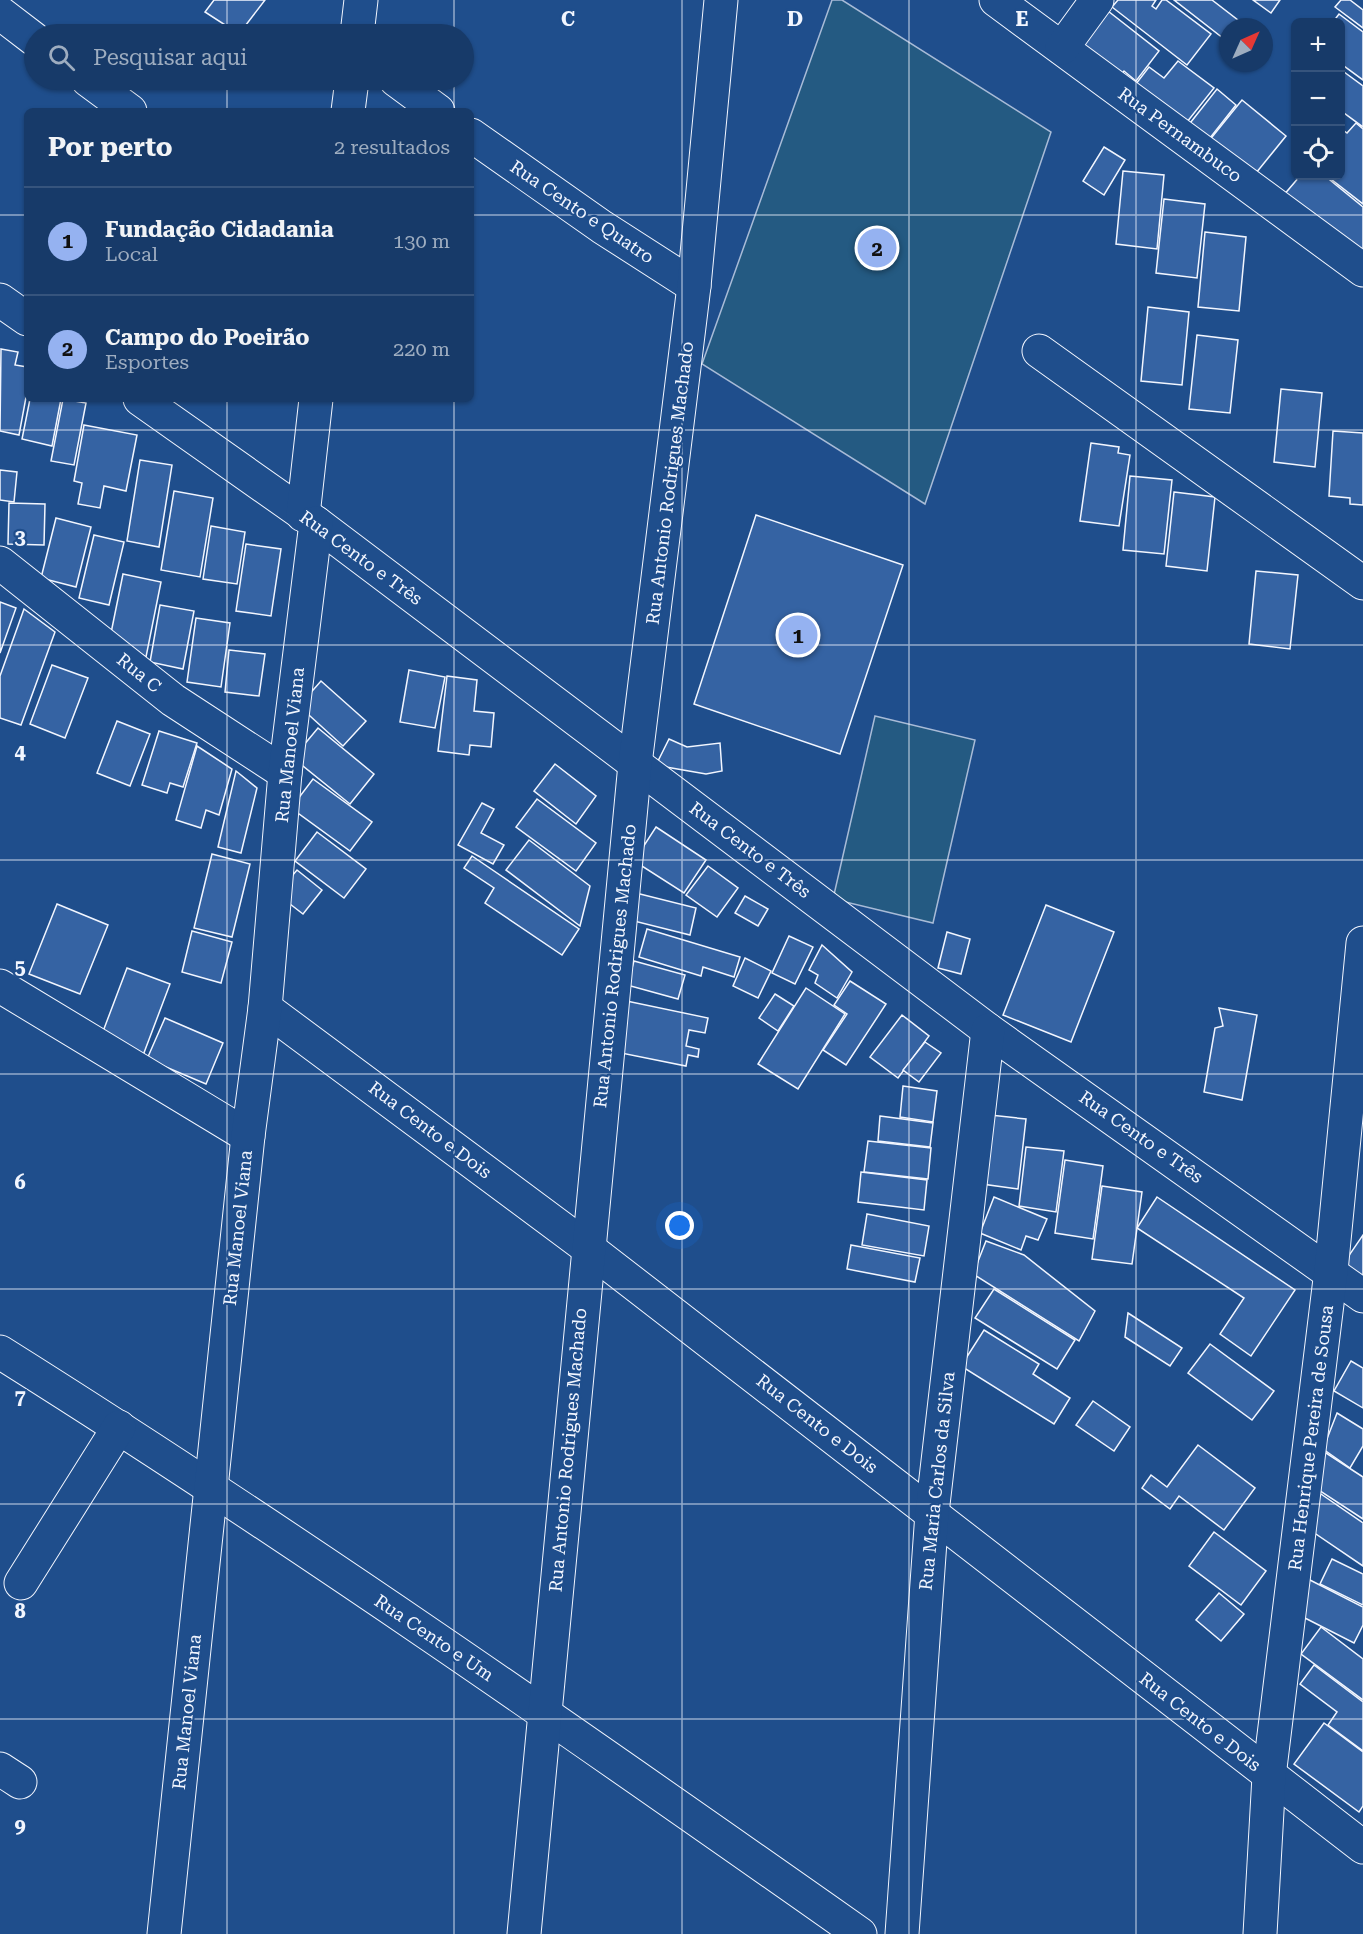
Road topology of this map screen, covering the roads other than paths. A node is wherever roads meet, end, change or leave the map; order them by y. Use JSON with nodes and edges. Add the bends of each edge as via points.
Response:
{"nodes":[{"id":1,"x":361,"y":0,"type":"edge"},
{"id":2,"x":721,"y":0,"type":"edge"},
{"id":3,"x":996,"y":0,"type":"edge"},
{"id":4,"x":1097,"y":0,"type":"edge"},
{"id":5,"x":0,"y":13,"type":"edge"},
{"id":6,"x":358,"y":24,"type":"edge"},
{"id":7,"x":24,"y":31,"type":"edge"},
{"id":8,"x":1062,"y":48,"type":"junction"},
{"id":9,"x":102,"y":90,"type":"edge"},
{"id":10,"x":350,"y":90,"type":"edge"},
{"id":11,"x":410,"y":90,"type":"edge"},
{"id":12,"x":126,"y":108,"type":"edge"},
{"id":13,"x":348,"y":108,"type":"edge"},
{"id":14,"x":434,"y":108,"type":"edge"},
{"id":15,"x":474,"y":137,"type":"edge"},
{"id":16,"x":1363,"y":270,"type":"edge"},
{"id":17,"x":694,"y":286,"type":"junction"},
{"id":18,"x":0,"y":300,"type":"edge"},
{"id":19,"x":24,"y":317,"type":"edge"},
{"id":20,"x":1039,"y":351,"type":"dead end"},
{"id":21,"x":144,"y":402,"type":"edge"},
{"id":22,"x":316,"y":402,"type":"edge"},
{"id":23,"x":309,"y":519,"type":"junction"},
{"id":24,"x":0,"y":563,"type":"edge"},
{"id":25,"x":1363,"y":583,"type":"edge"},
{"id":26,"x":635,"y":764,"type":"junction"},
{"id":27,"x":285,"y":773,"type":"junction"},
{"id":28,"x":1363,"y":943,"type":"edge"},
{"id":29,"x":0,"y":986,"type":"edge"},
{"id":30,"x":265,"y":1008,"type":"junction"},
{"id":31,"x":988,"y":1030,"type":"junction"},
{"id":32,"x":248,"y":1136,"type":"junction"},
{"id":33,"x":588,"y":1248,"type":"junction"},
{"id":34,"x":1331,"y":1271,"type":"junction"},
{"id":35,"x":1363,"y":1296,"type":"edge"},
{"id":36,"x":0,"y":1352,"type":"edge"},
{"id":37,"x":119,"y":1427,"type":"junction"},
{"id":38,"x":211,"y":1487,"type":"junction"},
{"id":39,"x":932,"y":1513,"type":"junction"},
{"id":40,"x":21,"y":1583,"type":"dead end"},
{"id":41,"x":543,"y":1712,"type":"junction"},
{"id":42,"x":1269,"y":1776,"type":"junction"},
{"id":43,"x":1363,"y":1847,"type":"edge"},
{"id":44,"x":164,"y":1934,"type":"edge"},
{"id":45,"x":524,"y":1934,"type":"edge"},
{"id":46,"x":860,"y":1934,"type":"edge"},
{"id":47,"x":902,"y":1934,"type":"edge"},
{"id":48,"x":1260,"y":1934,"type":"edge"}],
"edges":[{"from":1,"to":6,"type":"street"},
{"from":2,"to":17,"type":"street","name":"Rua Antonio Rodrigues Machado"},
{"from":3,"to":8,"type":"street","name":"Rua Pernambuco"},
{"from":4,"to":8,"type":"street"},
{"from":5,"to":7,"type":"street"},
{"from":8,"to":16,"type":"street","name":"Rua Pernambuco"},
{"from":9,"to":12,"type":"street"},
{"from":10,"to":13,"type":"street"},
{"from":11,"to":14,"type":"street"},
{"from":15,"to":17,"type":"street","name":"Rua Cento e Quatro"},
{"from":17,"to":26,"type":"street","name":"Rua Antonio Rodrigues Machado"},
{"from":18,"to":19,"type":"street"},
{"from":20,"to":25,"type":"street"},
{"from":21,"to":23,"type":"street","name":"Rua Cento e Três"},
{"from":22,"to":23,"type":"street","name":"Rua Manoel Viana"},
{"from":23,"to":26,"type":"street","name":"Rua Cento e Três"},
{"from":23,"to":27,"type":"street","name":"Rua Manoel Viana"},
{"from":24,"to":27,"type":"street","name":"Rua C","via":[[173,700]]},
{"from":26,"to":31,"type":"street","name":"Rua Cento e Três"},
{"from":26,"to":33,"type":"street","name":"Rua Antonio Rodrigues Machado"},
{"from":27,"to":30,"type":"street","name":"Rua Manoel Viana"},
{"from":28,"to":34,"type":"street","name":"Rua Henrique Pereira de Sousa"},
{"from":29,"to":32,"type":"street"},
{"from":30,"to":32,"type":"street","name":"Rua Manoel Viana"},
{"from":30,"to":33,"type":"street","name":"Rua Cento e Dois"},
{"from":31,"to":34,"type":"street","name":"Rua Cento e Três"},
{"from":31,"to":39,"type":"street","name":"Rua Maria Carlos da Silva"},
{"from":32,"to":38,"type":"street","name":"Rua Manoel Viana"},
{"from":33,"to":39,"type":"street","name":"Rua Cento e Dois"},
{"from":33,"to":41,"type":"street","name":"Rua Antonio Rodrigues Machado"},
{"from":34,"to":35,"type":"street","name":"Rua Cento e Três"},
{"from":34,"to":42,"type":"street","name":"Rua Henrique Pereira de Sousa"},
{"from":36,"to":37,"type":"street","name":"Rua Cento e Um"},
{"from":37,"to":38,"type":"street","name":"Rua Cento e Um"},
{"from":37,"to":40,"type":"street"},
{"from":38,"to":41,"type":"street","name":"Rua Cento e Um"},
{"from":38,"to":44,"type":"street","name":"Rua Manoel Viana"},
{"from":39,"to":42,"type":"street","name":"Rua Cento e Dois"},
{"from":39,"to":47,"type":"street","name":"Rua Maria Carlos da Silva"},
{"from":41,"to":45,"type":"street","name":"Rua Antonio Rodrigues Machado"},
{"from":41,"to":46,"type":"street","name":"Rua Cento e Um"},
{"from":42,"to":43,"type":"street","name":"Rua Cento e Dois"},
{"from":42,"to":48,"type":"street","name":"Rua Henrique Pereira de Sousa"}]}
